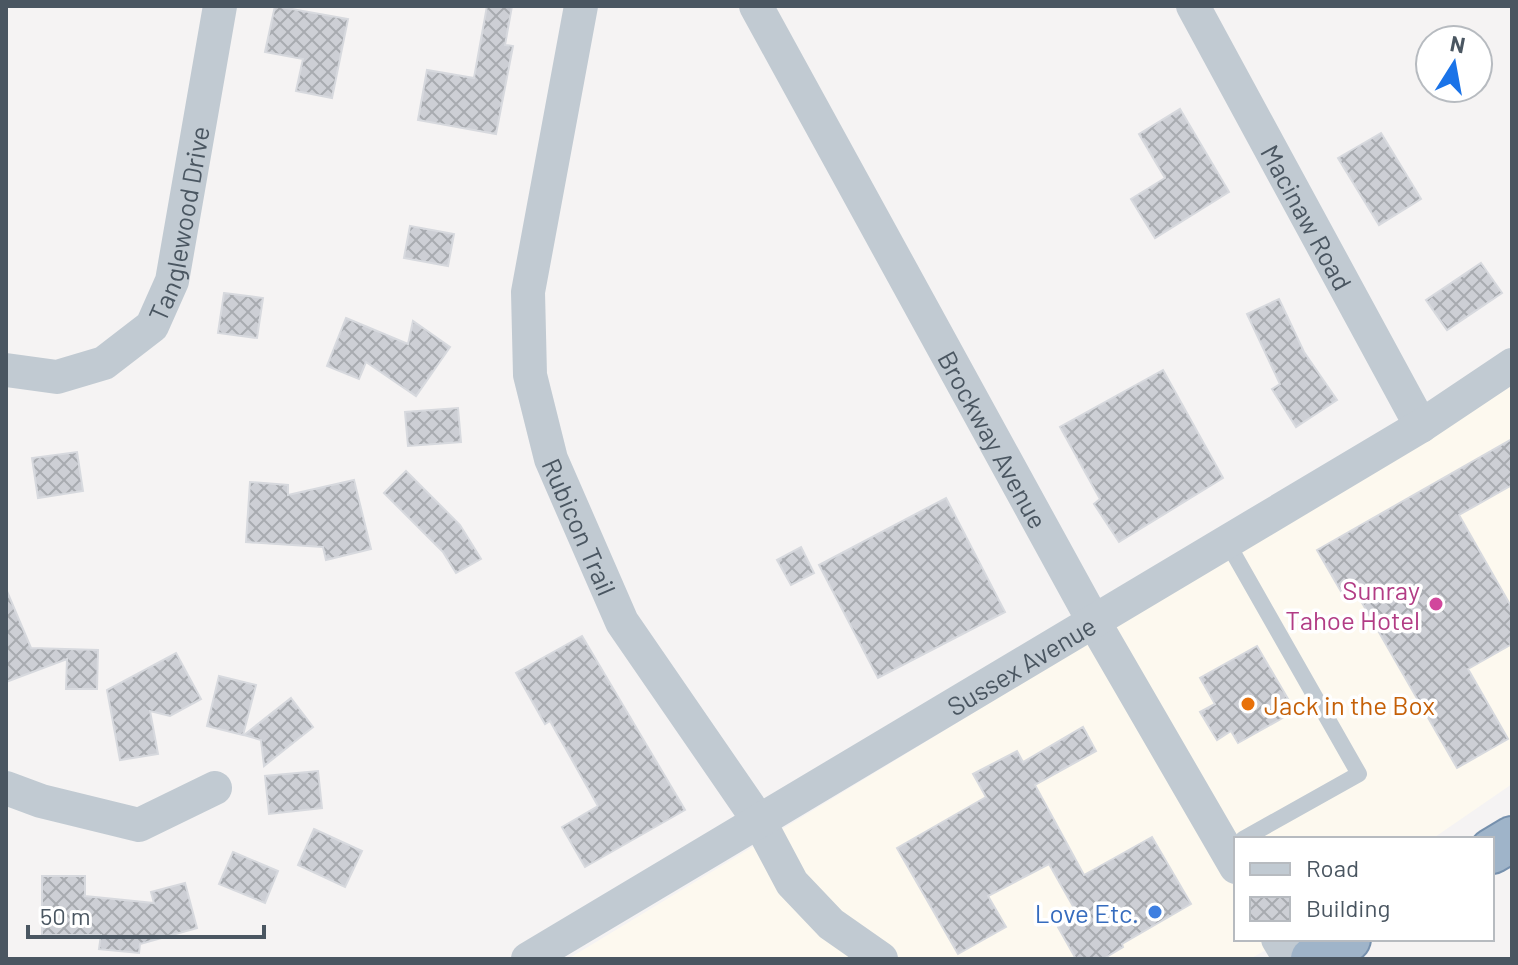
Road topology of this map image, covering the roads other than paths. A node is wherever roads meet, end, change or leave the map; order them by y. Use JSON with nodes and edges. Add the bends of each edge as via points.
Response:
{"nodes":[{"id":1,"x":220,"y":6,"type":"edge"},
{"id":2,"x":581,"y":6,"type":"edge"},
{"id":3,"x":756,"y":6,"type":"edge"},
{"id":4,"x":1193,"y":6,"type":"edge"},
{"id":5,"x":1512,"y":365,"type":"edge"},
{"id":6,"x":6,"y":370,"type":"edge"},
{"id":7,"x":1421,"y":426,"type":"junction"},
{"id":8,"x":1227,"y":542,"type":"junction"},
{"id":9,"x":1094,"y":622,"type":"junction"},
{"id":10,"x":6,"y":788,"type":"edge"},
{"id":11,"x":215,"y":788,"type":"dead end"},
{"id":12,"x":759,"y":821,"type":"junction"},
{"id":13,"x":1256,"y":837,"type":"edge"},
{"id":14,"x":1512,"y":839,"type":"edge"},
{"id":15,"x":1234,"y":848,"type":"edge"},
{"id":16,"x":1494,"y":850,"type":"edge"},
{"id":17,"x":1279,"y":941,"type":"edge"},
{"id":18,"x":1344,"y":941,"type":"edge"},
{"id":19,"x":528,"y":959,"type":"edge"},
{"id":20,"x":881,"y":959,"type":"edge"},
{"id":21,"x":1290,"y":959,"type":"edge"},
{"id":22,"x":1313,"y":959,"type":"edge"}],
"edges":[{"from":1,"to":6,"type":"street","name":"Tanglewood Drive","via":[[172,281],[152,326],[104,363],[57,377]]},
{"from":2,"to":12,"type":"street","name":"Rubicon Trail","via":[[528,292],[530,375],[551,459],[622,622]]},
{"from":3,"to":9,"type":"street","name":"Brockway Avenue"},
{"from":4,"to":7,"type":"street","name":"Macinaw Road"},
{"from":5,"to":7,"type":"street","name":"Sussex Avenue"},
{"from":7,"to":8,"type":"street","name":"Sussex Avenue"},
{"from":8,"to":9,"type":"street","name":"Sussex Avenue"},
{"from":8,"to":13,"type":"lane","via":[[1359,774]]},
{"from":9,"to":12,"type":"street","name":"Sussex Avenue"},
{"from":9,"to":15,"type":"street","name":"Brockway Avenue"},
{"from":10,"to":11,"type":"street","via":[[139,825]]},
{"from":12,"to":19,"type":"street","name":"Sussex Avenue"},
{"from":12,"to":20,"type":"street","name":"Rubicon Trail","via":[[792,883],[831,924]]},
{"from":14,"to":16,"type":"highway"},
{"from":17,"to":21,"type":"street"},
{"from":18,"to":22,"type":"highway"}]}
